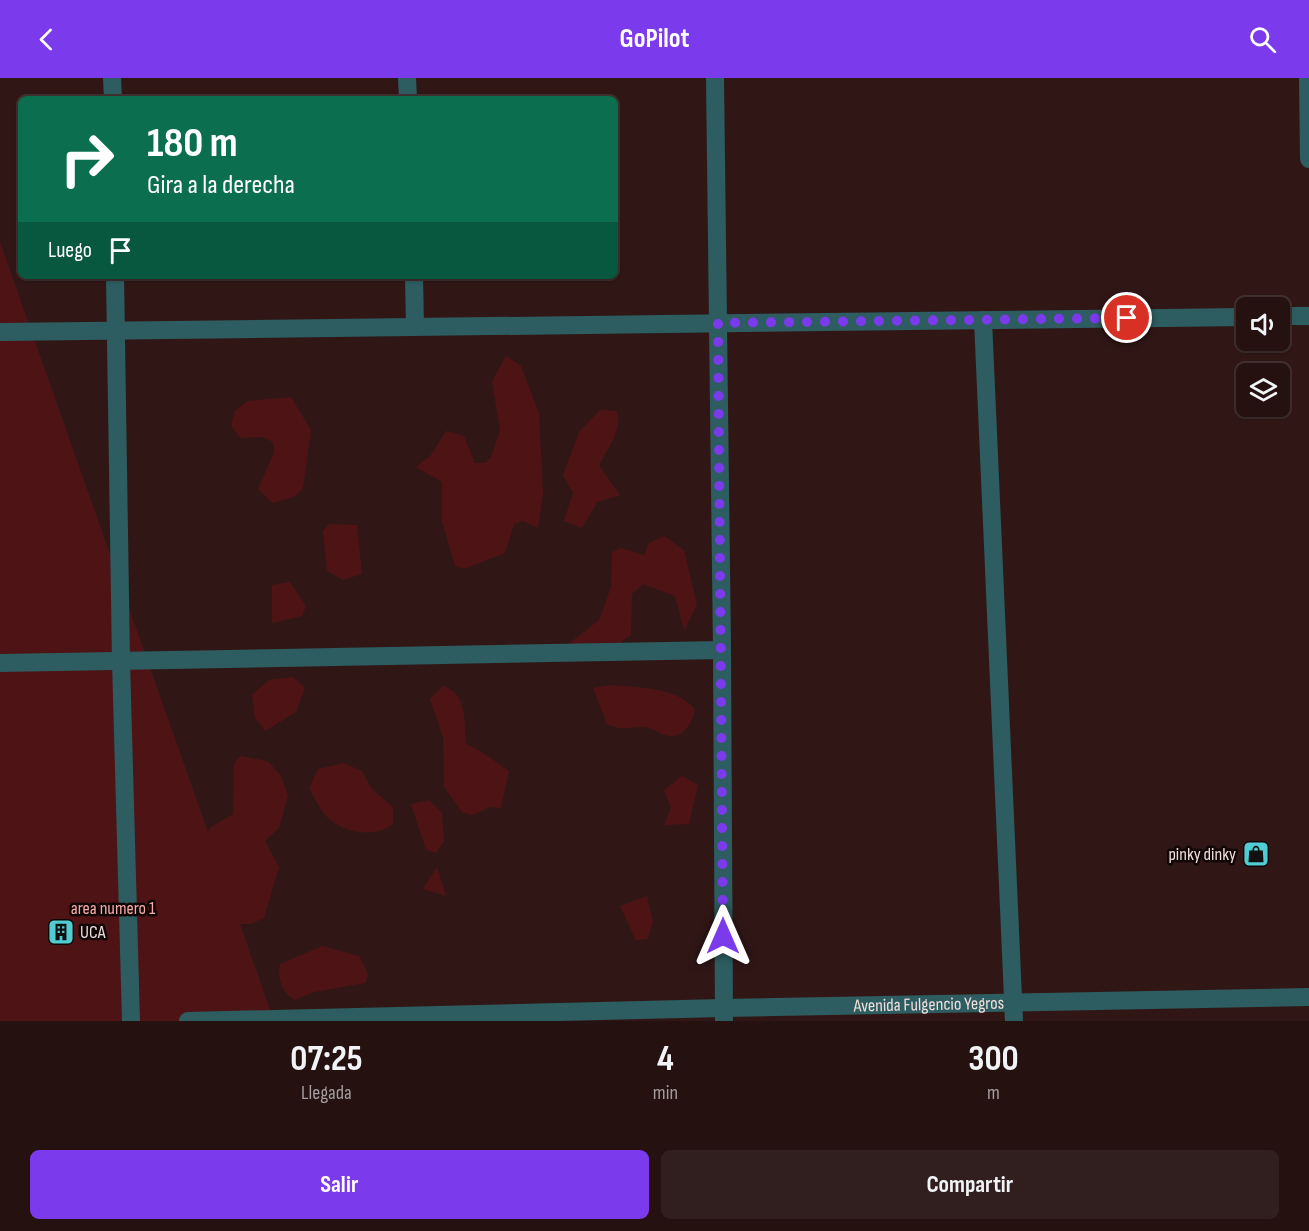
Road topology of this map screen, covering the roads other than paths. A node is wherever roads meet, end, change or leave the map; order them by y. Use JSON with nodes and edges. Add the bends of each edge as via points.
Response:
{"nodes":[{"id":1,"x":112,"y":78,"type":"edge"},
{"id":2,"x":407,"y":78,"type":"edge"},
{"id":3,"x":715,"y":78,"type":"edge"},
{"id":4,"x":1308,"y":78,"type":"edge"},
{"id":5,"x":112,"y":96,"type":"edge"},
{"id":6,"x":408,"y":96,"type":"edge"},
{"id":7,"x":1309,"y":159,"type":"edge"},
{"id":8,"x":115,"y":279,"type":"edge"},
{"id":9,"x":414,"y":279,"type":"edge"},
{"id":10,"x":1290,"y":316,"type":"edge"},
{"id":11,"x":1309,"y":316,"type":"edge"},
{"id":12,"x":1236,"y":317,"type":"edge"},
{"id":13,"x":983,"y":320,"type":"junction"},
{"id":14,"x":718,"y":323,"type":"junction"},
{"id":15,"x":416,"y":327,"type":"junction"},
{"id":16,"x":116,"y":330,"type":"junction"},
{"id":17,"x":0,"y":332,"type":"edge"},
{"id":18,"x":722,"y":650,"type":"junction"},
{"id":19,"x":121,"y":661,"type":"junction"},
{"id":20,"x":0,"y":663,"type":"edge"},
{"id":21,"x":1309,"y":997,"type":"edge"},
{"id":22,"x":1014,"y":1002,"type":"junction"},
{"id":23,"x":723,"y":1014,"type":"edge"},
{"id":24,"x":131,"y":1021,"type":"edge"},
{"id":25,"x":188,"y":1021,"type":"edge"},
{"id":26,"x":1014,"y":1021,"type":"edge"}],
"edges":[{"from":1,"to":5,"type":"street"},
{"from":2,"to":6,"type":"street"},
{"from":3,"to":14,"type":"street"},
{"from":4,"to":7,"type":"street"},
{"from":8,"to":16,"type":"street"},
{"from":9,"to":15,"type":"street"},
{"from":10,"to":11,"type":"street"},
{"from":12,"to":13,"type":"street"},
{"from":13,"to":14,"type":"street"},
{"from":13,"to":22,"type":"street"},
{"from":14,"to":15,"type":"street"},
{"from":14,"to":18,"type":"street"},
{"from":15,"to":16,"type":"street"},
{"from":16,"to":17,"type":"street"},
{"from":16,"to":19,"type":"street"},
{"from":18,"to":19,"type":"street"},
{"from":18,"to":23,"type":"street"},
{"from":19,"to":20,"type":"street"},
{"from":19,"to":24,"type":"street"},
{"from":21,"to":22,"type":"street","name":"Avenida Fulgencio Yegros"},
{"from":22,"to":23,"type":"street","name":"Avenida Fulgencio Yegros"},
{"from":22,"to":26,"type":"street"},
{"from":23,"to":25,"type":"street","name":"Avenida Fulgencio Yegros"}]}
